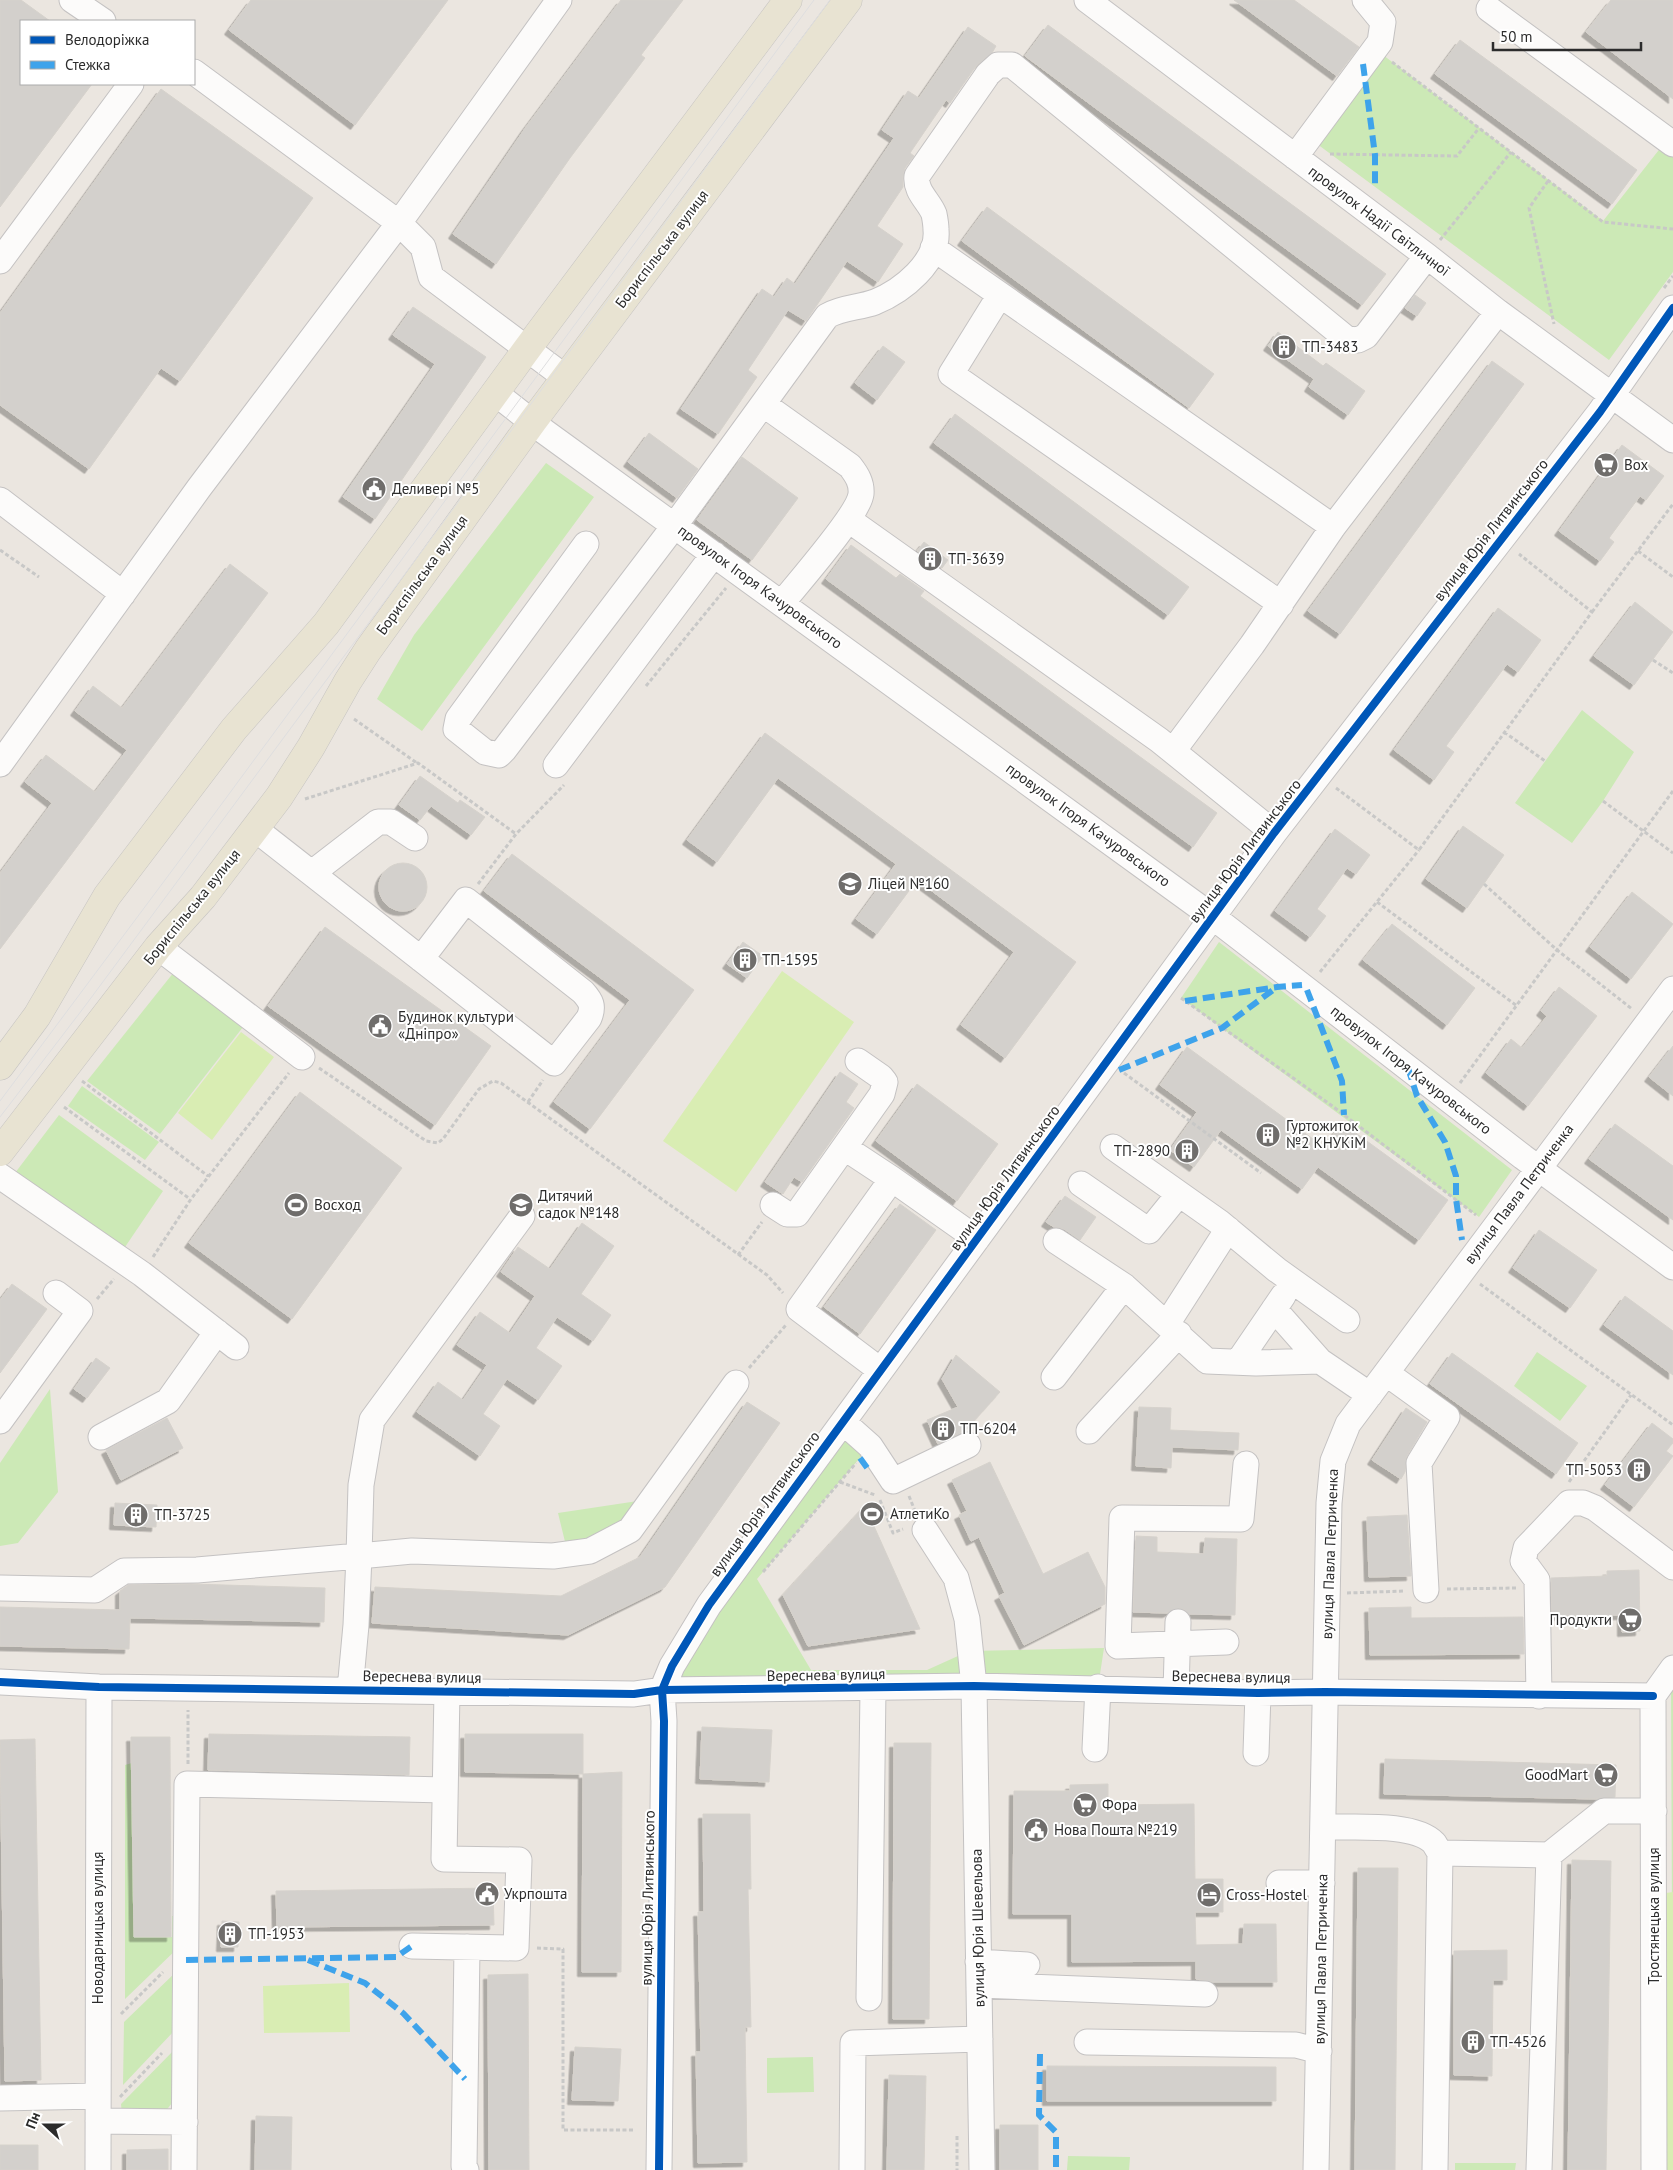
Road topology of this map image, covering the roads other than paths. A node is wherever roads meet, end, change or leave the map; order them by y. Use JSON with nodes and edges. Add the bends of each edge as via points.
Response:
{"nodes":[{"id":1,"x":72,"y":0,"type":"edge"},
{"id":2,"x":559,"y":0,"type":"edge"},
{"id":3,"x":788,"y":0,"type":"edge"},
{"id":4,"x":848,"y":0,"type":"edge"},
{"id":5,"x":1087,"y":0,"type":"edge"},
{"id":6,"x":1365,"y":0,"type":"edge"},
{"id":7,"x":1489,"y":9,"type":"dead end"},
{"id":8,"x":102,"y":20,"type":"edge"},
{"id":9,"x":195,"y":73,"type":"edge"},
{"id":10,"x":130,"y":85,"type":"edge"},
{"id":11,"x":1673,"y":144,"type":"edge"},
{"id":12,"x":1295,"y":157,"type":"junction"},
{"id":13,"x":399,"y":223,"type":"junction"},
{"id":14,"x":933,"y":248,"type":"junction"},
{"id":15,"x":1428,"y":256,"type":"junction"},
{"id":16,"x":0,"y":261,"type":"edge"},
{"id":17,"x":1000,"y":295,"type":"junction"},
{"id":18,"x":1673,"y":308,"type":"edge"},
{"id":19,"x":1498,"y":312,"type":"junction"},
{"id":20,"x":527,"y":349,"type":"junction"},
{"id":21,"x":566,"y":378,"type":"junction"},
{"id":22,"x":495,"y":393,"type":"junction"},
{"id":23,"x":1612,"y":395,"type":"junction"},
{"id":24,"x":763,"y":404,"type":"junction"},
{"id":25,"x":533,"y":421,"type":"junction"},
{"id":26,"x":1673,"y":440,"type":"edge"},
{"id":27,"x":0,"y":500,"type":"edge"},
{"id":28,"x":849,"y":520,"type":"junction"},
{"id":29,"x":675,"y":525,"type":"junction"},
{"id":30,"x":1333,"y":527,"type":"junction"},
{"id":31,"x":586,"y":544,"type":"dead end"},
{"id":32,"x":714,"y":554,"type":"junction"},
{"id":33,"x":124,"y":594,"type":"junction"},
{"id":34,"x":782,"y":603,"type":"junction"},
{"id":35,"x":1281,"y":604,"type":"junction"},
{"id":36,"x":1173,"y":751,"type":"junction"},
{"id":37,"x":0,"y":764,"type":"edge"},
{"id":38,"x":556,"y":766,"type":"dead end"},
{"id":39,"x":255,"y":829,"type":"junction"},
{"id":40,"x":1274,"y":832,"type":"junction"},
{"id":41,"x":414,"y":838,"type":"dead end"},
{"id":42,"x":312,"y":874,"type":"junction"},
{"id":43,"x":1213,"y":917,"type":"junction"},
{"id":44,"x":158,"y":947,"type":"junction"},
{"id":45,"x":421,"y":959,"type":"junction"},
{"id":46,"x":1673,"y":990,"type":"edge"},
{"id":47,"x":302,"y":1057,"type":"road end"},
{"id":48,"x":858,"y":1061,"type":"dead end"},
{"id":49,"x":0,"y":1066,"type":"edge"},
{"id":50,"x":1113,"y":1147,"type":"dead end"},
{"id":51,"x":845,"y":1148,"type":"junction"},
{"id":52,"x":0,"y":1152,"type":"edge"},
{"id":53,"x":1539,"y":1168,"type":"junction"},
{"id":54,"x":0,"y":1176,"type":"edge"},
{"id":55,"x":892,"y":1179,"type":"junction"},
{"id":56,"x":1081,"y":1184,"type":"dead end"},
{"id":57,"x":1178,"y":1194,"type":"junction"},
{"id":58,"x":773,"y":1205,"type":"road end"},
{"id":59,"x":522,"y":1216,"type":"dead end"},
{"id":60,"x":1228,"y":1229,"type":"junction"},
{"id":61,"x":977,"y":1239,"type":"junction"},
{"id":62,"x":1056,"y":1241,"type":"dead end"},
{"id":63,"x":1673,"y":1268,"type":"edge"},
{"id":64,"x":1293,"y":1281,"type":"junction"},
{"id":65,"x":1124,"y":1286,"type":"junction"},
{"id":66,"x":56,"y":1293,"type":"dead end"},
{"id":67,"x":1274,"y":1309,"type":"junction"},
{"id":68,"x":1347,"y":1320,"type":"dead end"},
{"id":69,"x":1173,"y":1329,"type":"junction"},
{"id":70,"x":217,"y":1332,"type":"junction"},
{"id":71,"x":236,"y":1347,"type":"dead end"},
{"id":72,"x":1320,"y":1361,"type":"junction"},
{"id":73,"x":1238,"y":1362,"type":"junction"},
{"id":74,"x":880,"y":1370,"type":"junction"},
{"id":75,"x":1386,"y":1373,"type":"junction"},
{"id":76,"x":1054,"y":1377,"type":"dead end"},
{"id":77,"x":736,"y":1383,"type":"road end"},
{"id":78,"x":1370,"y":1394,"type":"junction"},
{"id":79,"x":0,"y":1421,"type":"edge"},
{"id":80,"x":843,"y":1422,"type":"junction"},
{"id":81,"x":1089,"y":1431,"type":"dead end"},
{"id":82,"x":102,"y":1437,"type":"dead end"},
{"id":83,"x":968,"y":1445,"type":"dead end"},
{"id":84,"x":1246,"y":1464,"type":"dead end"},
{"id":85,"x":923,"y":1527,"type":"road end"},
{"id":86,"x":359,"y":1556,"type":"junction"},
{"id":87,"x":1673,"y":1567,"type":"edge"},
{"id":88,"x":0,"y":1588,"type":"edge"},
{"id":89,"x":1426,"y":1590,"type":"dead end"},
{"id":90,"x":1177,"y":1634,"type":"junction"},
{"id":91,"x":1226,"y":1642,"type":"dead end"},
{"id":92,"x":1673,"y":1668,"type":"edge"},
{"id":93,"x":0,"y":1682,"type":"edge"},
{"id":94,"x":974,"y":1686,"type":"junction"},
{"id":95,"x":99,"y":1687,"type":"junction"},
{"id":96,"x":1098,"y":1687,"type":"junction"},
{"id":97,"x":873,"y":1688,"type":"junction"},
{"id":98,"x":350,"y":1690,"type":"junction"},
{"id":99,"x":662,"y":1690,"type":"junction"},
{"id":100,"x":1176,"y":1690,"type":"junction"},
{"id":101,"x":447,"y":1691,"type":"junction"},
{"id":102,"x":1324,"y":1692,"type":"junction"},
{"id":103,"x":1258,"y":1693,"type":"junction"},
{"id":104,"x":1539,"y":1696,"type":"junction"},
{"id":105,"x":1653,"y":1696,"type":"junction"},
{"id":106,"x":1095,"y":1749,"type":"dead end"},
{"id":107,"x":1256,"y":1753,"type":"dead end"},
{"id":108,"x":445,"y":1790,"type":"junction"},
{"id":109,"x":1654,"y":1811,"type":"junction"},
{"id":110,"x":1324,"y":1827,"type":"junction"},
{"id":111,"x":1440,"y":1853,"type":"junction"},
{"id":112,"x":1549,"y":1855,"type":"junction"},
{"id":113,"x":1279,"y":1883,"type":"dead end"},
{"id":114,"x":1322,"y":1883,"type":"junction"},
{"id":115,"x":412,"y":1946,"type":"dead end"},
{"id":116,"x":467,"y":1947,"type":"junction"},
{"id":117,"x":1027,"y":1965,"type":"dead end"},
{"id":118,"x":978,"y":1973,"type":"junction"},
{"id":119,"x":1205,"y":1994,"type":"dead end"},
{"id":120,"x":869,"y":1998,"type":"dead end"},
{"id":121,"x":980,"y":2039,"type":"junction"},
{"id":122,"x":1087,"y":2042,"type":"dead end"},
{"id":123,"x":1318,"y":2051,"type":"junction"},
{"id":124,"x":108,"y":2097,"type":"junction"},
{"id":125,"x":0,"y":2098,"type":"edge"},
{"id":126,"x":98,"y":2121,"type":"junction"},
{"id":127,"x":185,"y":2122,"type":"junction"},
{"id":128,"x":98,"y":2170,"type":"edge"},
{"id":129,"x":184,"y":2170,"type":"edge"},
{"id":130,"x":466,"y":2170,"type":"edge"},
{"id":131,"x":659,"y":2170,"type":"edge"},
{"id":132,"x":852,"y":2170,"type":"edge"},
{"id":133,"x":982,"y":2170,"type":"edge"},
{"id":134,"x":1316,"y":2170,"type":"edge"},
{"id":135,"x":1435,"y":2170,"type":"edge"},
{"id":136,"x":1540,"y":2170,"type":"edge"},
{"id":137,"x":1654,"y":2170,"type":"edge"}],
"edges":[{"from":1,"to":8,"type":"street"},
{"from":2,"to":13,"type":"street"},
{"from":3,"to":20,"type":"main road"},
{"from":4,"to":21,"type":"main road","name":"Бориспільська вулиця"},
{"from":5,"to":12,"type":"street","name":"провулок Надії Світличної"},
{"from":6,"to":12,"type":"street","via":[[1383,22],[1380,42]]},
{"from":7,"to":11,"type":"street"},
{"from":9,"to":13,"type":"street"},
{"from":10,"to":16,"type":"street"},
{"from":12,"to":15,"type":"street","name":"провулок Надії Світличної"},
{"from":13,"to":20,"type":"street","via":[[423,247],[431,277]]},
{"from":13,"to":33,"type":"street","via":[[199,488]]},
{"from":14,"to":15,"type":"street","via":[[936,232],[934,214],[918,188],[917,176],[988,74],[998,65],[1012,65],[1347,339],[1358,340],[1366,336]]},
{"from":14,"to":17,"type":"street"},
{"from":14,"to":24,"type":"street","via":[[924,267],[899,288],[875,302],[841,309],[826,316]]},
{"from":15,"to":19,"type":"street","name":"провулок Надії Світличної"},
{"from":17,"to":30,"type":"street"},
{"from":17,"to":35,"type":"street","via":[[951,374]]},
{"from":18,"to":23,"type":"street","name":"вулиця Юрія Литвинського"},
{"from":19,"to":23,"type":"street","name":"провулок Надії Світличної"},
{"from":19,"to":30,"type":"street"},
{"from":20,"to":21,"type":"street"},
{"from":20,"to":22,"type":"main road"},
{"from":21,"to":25,"type":"main road","name":"Бориспільська вулиця"},
{"from":22,"to":25,"type":"street","name":"провулок Ігоря Качуровського"},
{"from":22,"to":49,"type":"main road","via":[[326,624],[234,728],[107,896],[37,1016]]},
{"from":23,"to":26,"type":"street","name":"провулок Надії Світличної"},
{"from":23,"to":40,"type":"street","name":"вулиця Юрія Литвинського"},
{"from":24,"to":28,"type":"street","via":[[850,466],[860,478],[861,495]]},
{"from":24,"to":29,"type":"street"},
{"from":25,"to":29,"type":"street","name":"провулок Ігоря Качуровського"},
{"from":25,"to":39,"type":"main road","name":"Бориспільська вулиця","via":[[368,650],[312,747]]},
{"from":27,"to":33,"type":"street"},
{"from":28,"to":34,"type":"street"},
{"from":28,"to":36,"type":"street"},
{"from":29,"to":31,"type":"street","via":[[504,750],[499,755],[485,752],[456,729],[458,719]]},
{"from":29,"to":32,"type":"street","name":"провулок Ігоря Качуровського"},
{"from":30,"to":35,"type":"street"},
{"from":32,"to":34,"type":"street","name":"провулок Ігоря Качуровського"},
{"from":32,"to":38,"type":"street"},
{"from":33,"to":37,"type":"street"},
{"from":34,"to":43,"type":"street","name":"провулок Ігоря Качуровського"},
{"from":35,"to":36,"type":"street"},
{"from":36,"to":40,"type":"street"},
{"from":39,"to":42,"type":"street"},
{"from":39,"to":44,"type":"main road","name":"Бориспільська вулиця","via":[[203,897]]},
{"from":40,"to":43,"type":"street","name":"вулиця Юрія Литвинського"},
{"from":41,"to":42,"type":"street","via":[[391,822],[378,822]]},
{"from":42,"to":45,"type":"street"},
{"from":43,"to":53,"type":"street","name":"провулок Ігоря Качуровського"},
{"from":43,"to":61,"type":"street","name":"вулиця Юрія Литвинського"},
{"from":44,"to":47,"type":"street"},
{"from":44,"to":52,"type":"main road","name":"Бориспільська вулиця"},
{"from":45,"to":45,"type":"street","via":[[554,1064],[589,1018],[592,1009],[583,992],[466,900]]},
{"from":46,"to":53,"type":"street","name":"вулиця Павла Петриченка"},
{"from":48,"to":51,"type":"street","via":[[881,1077],[885,1088]]},
{"from":50,"to":57,"type":"street"},
{"from":51,"to":55,"type":"street"},
{"from":51,"to":58,"type":"street","via":[[797,1214],[787,1214]]},
{"from":53,"to":63,"type":"street","name":"провулок Ігоря Качуровського"},
{"from":53,"to":75,"type":"street","name":"вулиця Павла Петриченка"},
{"from":54,"to":70,"type":"street","via":[[134,1268]]},
{"from":55,"to":61,"type":"street"},
{"from":55,"to":74,"type":"street","via":[[799,1310]]},
{"from":56,"to":57,"type":"street","via":[[1148,1231]]},
{"from":57,"to":60,"type":"street"},
{"from":59,"to":86,"type":"street","via":[[372,1420],[361,1485]]},
{"from":60,"to":64,"type":"street"},
{"from":60,"to":69,"type":"street"},
{"from":61,"to":74,"type":"street","name":"вулиця Юрія Литвинського"},
{"from":62,"to":65,"type":"street"},
{"from":64,"to":67,"type":"street"},
{"from":64,"to":68,"type":"street"},
{"from":65,"to":69,"type":"street"},
{"from":65,"to":76,"type":"street"},
{"from":66,"to":79,"type":"street","via":[[80,1311]]},
{"from":67,"to":72,"type":"street"},
{"from":67,"to":73,"type":"street"},
{"from":69,"to":73,"type":"street","via":[[1208,1361]]},
{"from":69,"to":81,"type":"street"},
{"from":70,"to":71,"type":"street"},
{"from":70,"to":82,"type":"street","via":[[168,1401]]},
{"from":72,"to":73,"type":"street"},
{"from":72,"to":78,"type":"street"},
{"from":74,"to":80,"type":"street","name":"вулиця Юрія Литвинського"},
{"from":75,"to":78,"type":"street","name":"вулиця Павла Петриченка"},
{"from":75,"to":89,"type":"street","via":[[1447,1417],[1419,1463]]},
{"from":77,"to":86,"type":"street","via":[[630,1530],[590,1552],[553,1556],[412,1551]]},
{"from":78,"to":102,"type":"street","name":"вулиця Павла Петриченка","via":[[1348,1424],[1333,1461]]},
{"from":80,"to":83,"type":"street","via":[[870,1446],[893,1481]]},
{"from":80,"to":99,"type":"street","name":"вулиця Юрія Литвинського","via":[[709,1605],[672,1666]]},
{"from":84,"to":90,"type":"street","via":[[1241,1519],[1122,1518],[1118,1646]]},
{"from":85,"to":94,"type":"street","name":"вулиця Юрія Шевельова","via":[[956,1578],[967,1619]]},
{"from":86,"to":88,"type":"street","via":[[197,1570],[124,1571],[95,1590]]},
{"from":86,"to":98,"type":"street"},
{"from":87,"to":104,"type":"street","via":[[1594,1508],[1583,1503],[1570,1503],[1526,1548],[1523,1561],[1537,1580]]},
{"from":90,"to":91,"type":"street"},
{"from":90,"to":100,"type":"street"},
{"from":92,"to":105,"type":"street"},
{"from":93,"to":95,"type":"street","name":"Вереснева вулиця"},
{"from":94,"to":96,"type":"street","name":"Вереснева вулиця"},
{"from":94,"to":97,"type":"street","name":"Вереснева вулиця"},
{"from":94,"to":118,"type":"street","name":"вулиця Юрія Шевельова"},
{"from":95,"to":98,"type":"street","name":"Вереснева вулиця"},
{"from":95,"to":124,"type":"street","name":"Новодарницька вулиця"},
{"from":96,"to":100,"type":"street","name":"Вереснева вулиця"},
{"from":96,"to":106,"type":"street"},
{"from":97,"to":99,"type":"street","name":"Вереснева вулиця"},
{"from":97,"to":120,"type":"street"},
{"from":98,"to":101,"type":"street","name":"Вереснева вулиця"},
{"from":99,"to":101,"type":"street","name":"Вереснева вулиця","via":[[634,1694]]},
{"from":99,"to":131,"type":"street","name":"вулиця Юрія Литвинського"},
{"from":100,"to":103,"type":"street","name":"Вереснева вулиця"},
{"from":101,"to":108,"type":"street"},
{"from":102,"to":103,"type":"street","name":"Вереснева вулиця"},
{"from":102,"to":104,"type":"street","name":"Вереснева вулиця"},
{"from":102,"to":110,"type":"street","name":"вулиця Павла Петриченка"},
{"from":103,"to":107,"type":"street"},
{"from":104,"to":105,"type":"street","name":"Вереснева вулиця"},
{"from":105,"to":109,"type":"street","name":"Тростянецька вулиця"},
{"from":108,"to":116,"type":"street","via":[[444,1858],[519,1860],[516,1948]]},
{"from":108,"to":127,"type":"street","via":[[187,1784]]},
{"from":109,"to":112,"type":"street","via":[[1604,1811]]},
{"from":109,"to":137,"type":"street","name":"Тростянецька вулиця"},
{"from":110,"to":111,"type":"street","via":[[1404,1829],[1434,1843]]},
{"from":110,"to":114,"type":"street","name":"вулиця Павла Петриченка"},
{"from":111,"to":112,"type":"street"},
{"from":111,"to":135,"type":"street"},
{"from":112,"to":136,"type":"street"},
{"from":113,"to":114,"type":"street"},
{"from":114,"to":123,"type":"street","name":"вулиця Павла Петриченка"},
{"from":115,"to":116,"type":"street"},
{"from":116,"to":130,"type":"street"},
{"from":117,"to":118,"type":"street"},
{"from":118,"to":119,"type":"street"},
{"from":118,"to":121,"type":"street","name":"вулиця Юрія Шевельова"},
{"from":121,"to":132,"type":"street","via":[[853,2043]]},
{"from":121,"to":133,"type":"street","name":"вулиця Юрія Шевельова"},
{"from":122,"to":123,"type":"street","via":[[1296,2045]]},
{"from":123,"to":134,"type":"street","name":"вулиця Павла Петриченка"},
{"from":124,"to":125,"type":"street"},
{"from":124,"to":126,"type":"street","name":"Новодарницька вулиця"},
{"from":126,"to":127,"type":"street"},
{"from":126,"to":128,"type":"street","name":"Новодарницька вулиця"},
{"from":127,"to":129,"type":"street"}]}
